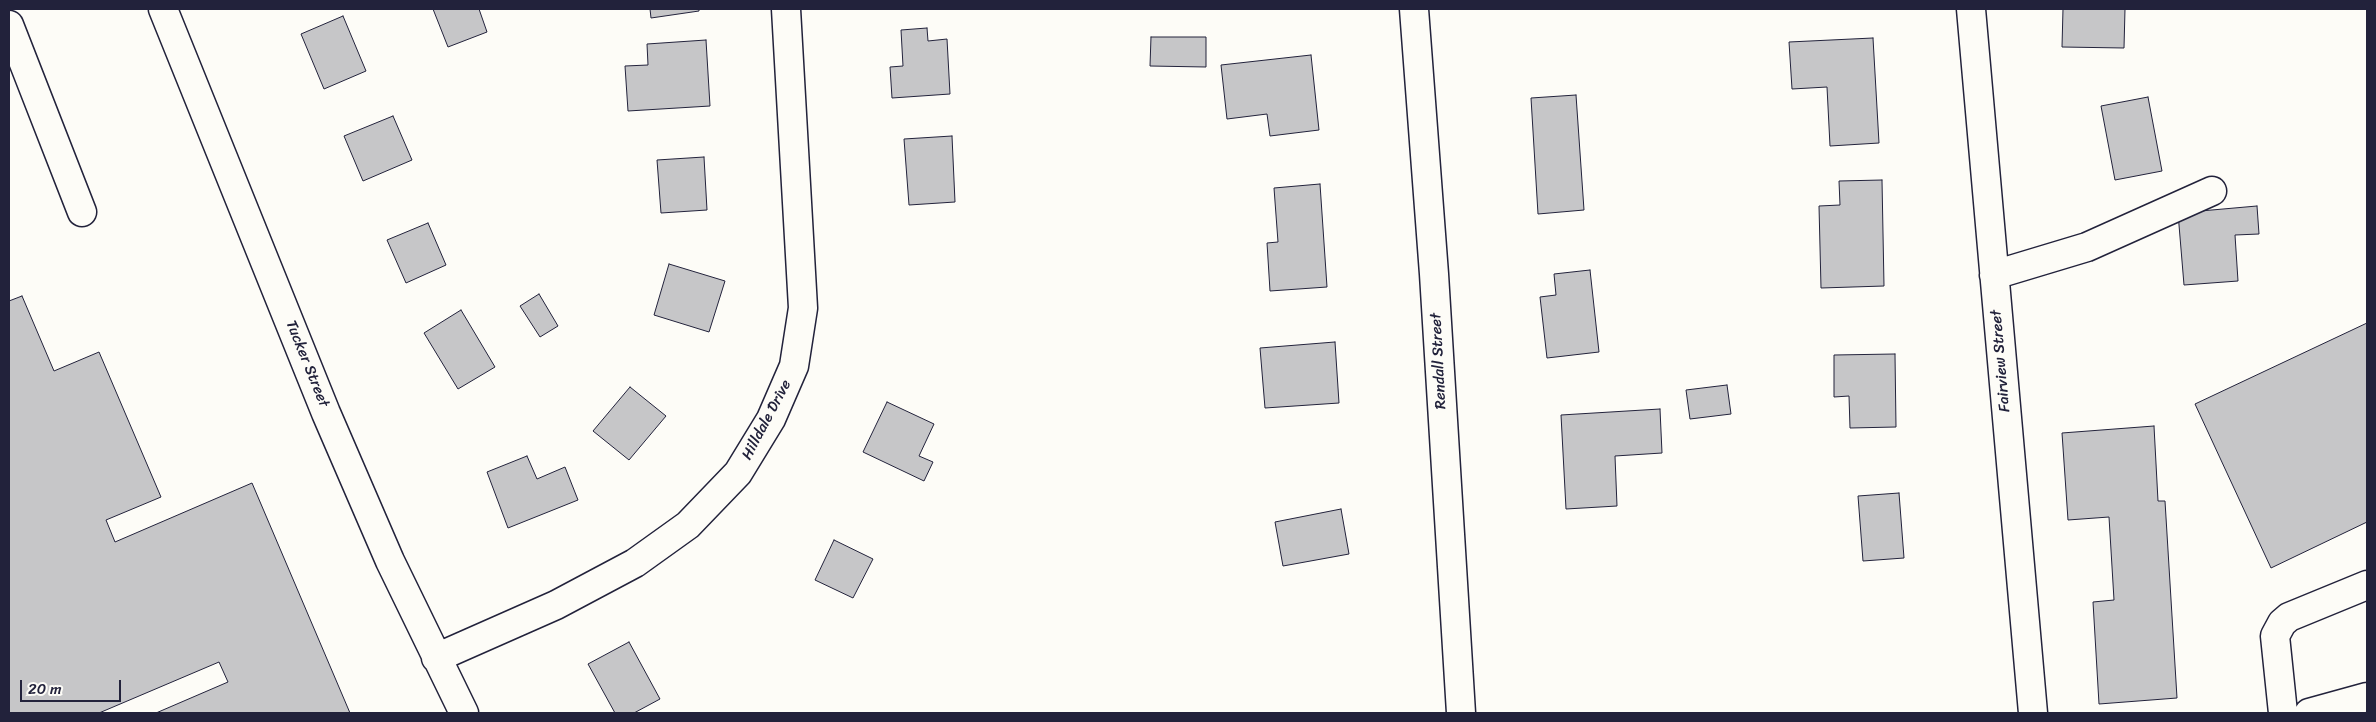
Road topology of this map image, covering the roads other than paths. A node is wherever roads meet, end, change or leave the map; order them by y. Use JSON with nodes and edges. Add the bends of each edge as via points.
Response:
{"nodes":[{"id":1,"x":163,"y":9,"type":"edge"},
{"id":2,"x":786,"y":9,"type":"edge"},
{"id":3,"x":1414,"y":9,"type":"edge"},
{"id":4,"x":1971,"y":9,"type":"edge"},
{"id":5,"x":9,"y":25,"type":"edge"},
{"id":6,"x":2212,"y":191,"type":"dead end"},
{"id":7,"x":82,"y":212,"type":"dead end"},
{"id":8,"x":1994,"y":275,"type":"junction"},
{"id":9,"x":2367,"y":585,"type":"edge"},
{"id":10,"x":436,"y":658,"type":"junction"},
{"id":11,"x":2367,"y":697,"type":"edge"},
{"id":12,"x":464,"y":713,"type":"edge"},
{"id":13,"x":1461,"y":713,"type":"edge"},
{"id":14,"x":2033,"y":713,"type":"edge"},
{"id":15,"x":2283,"y":713,"type":"edge"},
{"id":16,"x":2308,"y":713,"type":"edge"}],
"edges":[{"from":1,"to":10,"type":"street","name":"Tucker Street","via":[[326,413]]},
{"from":2,"to":10,"type":"street","name":"Hilldale Drive","via":[[803,308],[794,366],[771,419],[738,473],[688,525],[635,563],[556,605]]},
{"from":3,"to":13,"type":"street","name":"Rendall Street"},
{"from":4,"to":8,"type":"street","name":"Fairview Street"},
{"from":5,"to":7,"type":"street"},
{"from":6,"to":8,"type":"street","via":[[2087,247]]},
{"from":8,"to":14,"type":"street","name":"Fairview Street"},
{"from":9,"to":15,"type":"street","via":[[2289,617],[2282,623],[2275,636]]},
{"from":10,"to":12,"type":"street","name":"Tucker Street"},
{"from":11,"to":16,"type":"street"}]}
